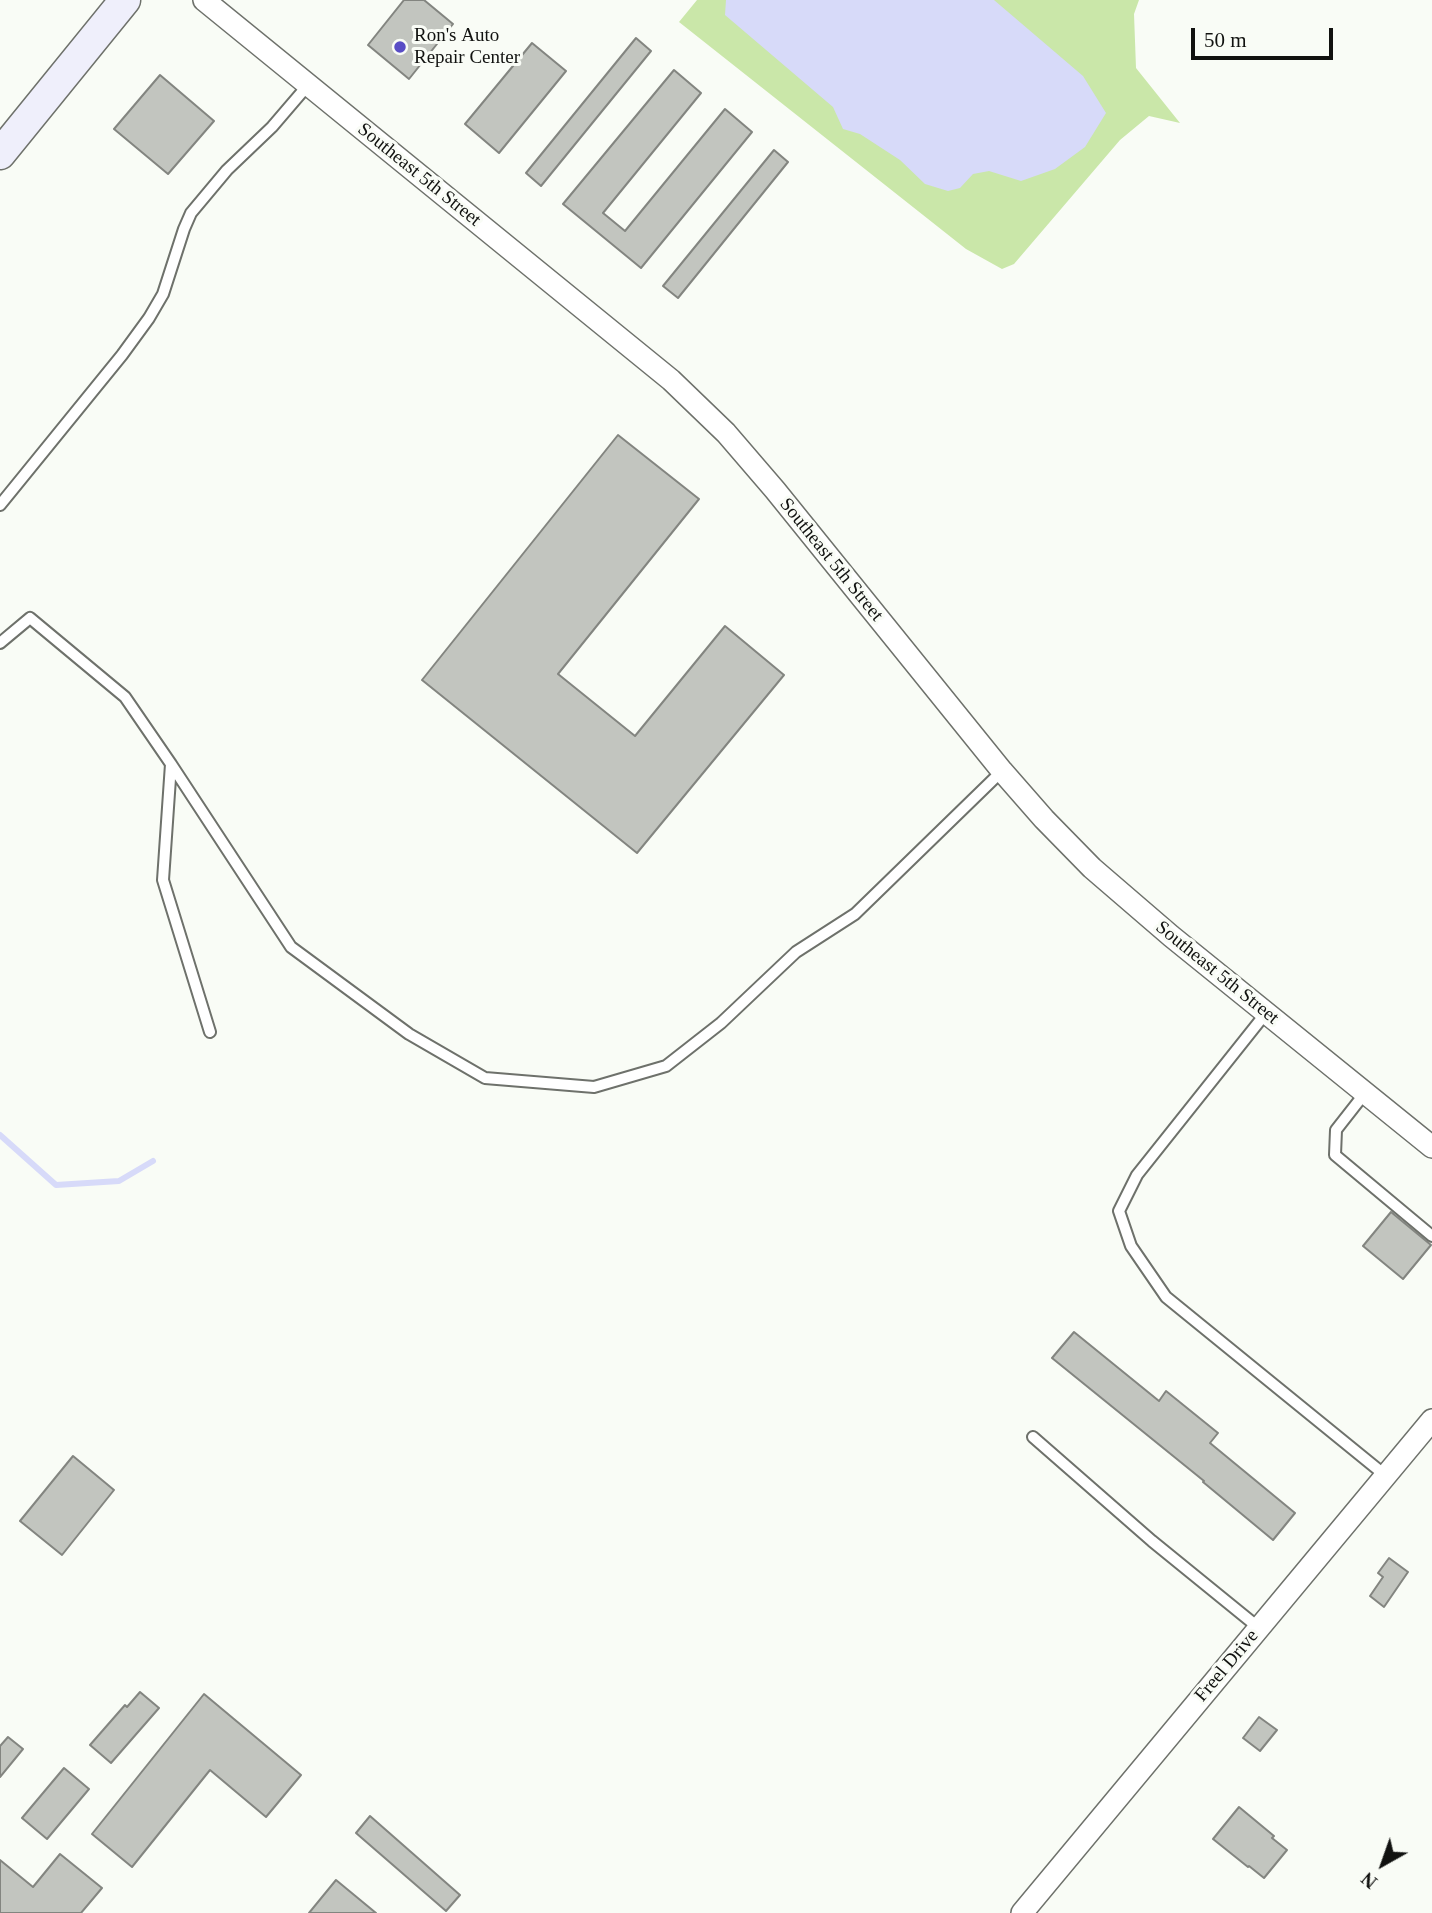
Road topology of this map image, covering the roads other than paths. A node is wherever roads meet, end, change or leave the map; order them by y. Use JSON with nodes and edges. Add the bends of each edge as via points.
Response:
{"nodes":[{"id":1,"x":125,"y":0,"type":"edge"},
{"id":2,"x":204,"y":0,"type":"edge"},
{"id":3,"x":308,"y":85,"type":"junction"},
{"id":4,"x":0,"y":154,"type":"edge"},
{"id":5,"x":0,"y":505,"type":"edge"},
{"id":6,"x":0,"y":643,"type":"edge"},
{"id":7,"x":171,"y":764,"type":"junction"},
{"id":8,"x":1002,"y":771,"type":"junction"},
{"id":9,"x":1266,"y":1013,"type":"junction"},
{"id":10,"x":210,"y":1032,"type":"dead end"},
{"id":11,"x":1365,"y":1093,"type":"junction"},
{"id":12,"x":1432,"y":1147,"type":"edge"},
{"id":13,"x":1432,"y":1236,"type":"edge"},
{"id":14,"x":1432,"y":1420,"type":"edge"},
{"id":15,"x":1033,"y":1437,"type":"dead end"},
{"id":16,"x":1386,"y":1475,"type":"junction"},
{"id":17,"x":1259,"y":1628,"type":"junction"},
{"id":18,"x":1022,"y":1913,"type":"edge"}],
"edges":[{"from":1,"to":4,"type":"main road"},
{"from":2,"to":3,"type":"street","name":"Southeast 5th Street"},
{"from":3,"to":5,"type":"lane","via":[[191,214],[163,294],[149,318]]},
{"from":3,"to":8,"type":"street","name":"Southeast 5th Street","via":[[671,380],[726,433]]},
{"from":6,"to":7,"type":"lane","via":[[30,618],[125,697]]},
{"from":7,"to":8,"type":"lane","via":[[291,947],[409,1034],[485,1079],[594,1087],[666,1066],[721,1023],[796,952],[855,914]]},
{"from":7,"to":10,"type":"lane","via":[[163,880]]},
{"from":8,"to":9,"type":"street","name":"Southeast 5th Street","via":[[1092,868]]},
{"from":9,"to":11,"type":"street","name":"Southeast 5th Street"},
{"from":9,"to":16,"type":"lane","via":[[1137,1175],[1119,1211],[1131,1246],[1166,1297]]},
{"from":11,"to":12,"type":"street","name":"Southeast 5th Street"},
{"from":11,"to":13,"type":"lane","via":[[1336,1130],[1335,1155]]},
{"from":14,"to":16,"type":"street","name":"Freel Drive"},
{"from":15,"to":17,"type":"lane"},
{"from":16,"to":17,"type":"street","name":"Freel Drive"},
{"from":17,"to":18,"type":"street","name":"Freel Drive"}]}
